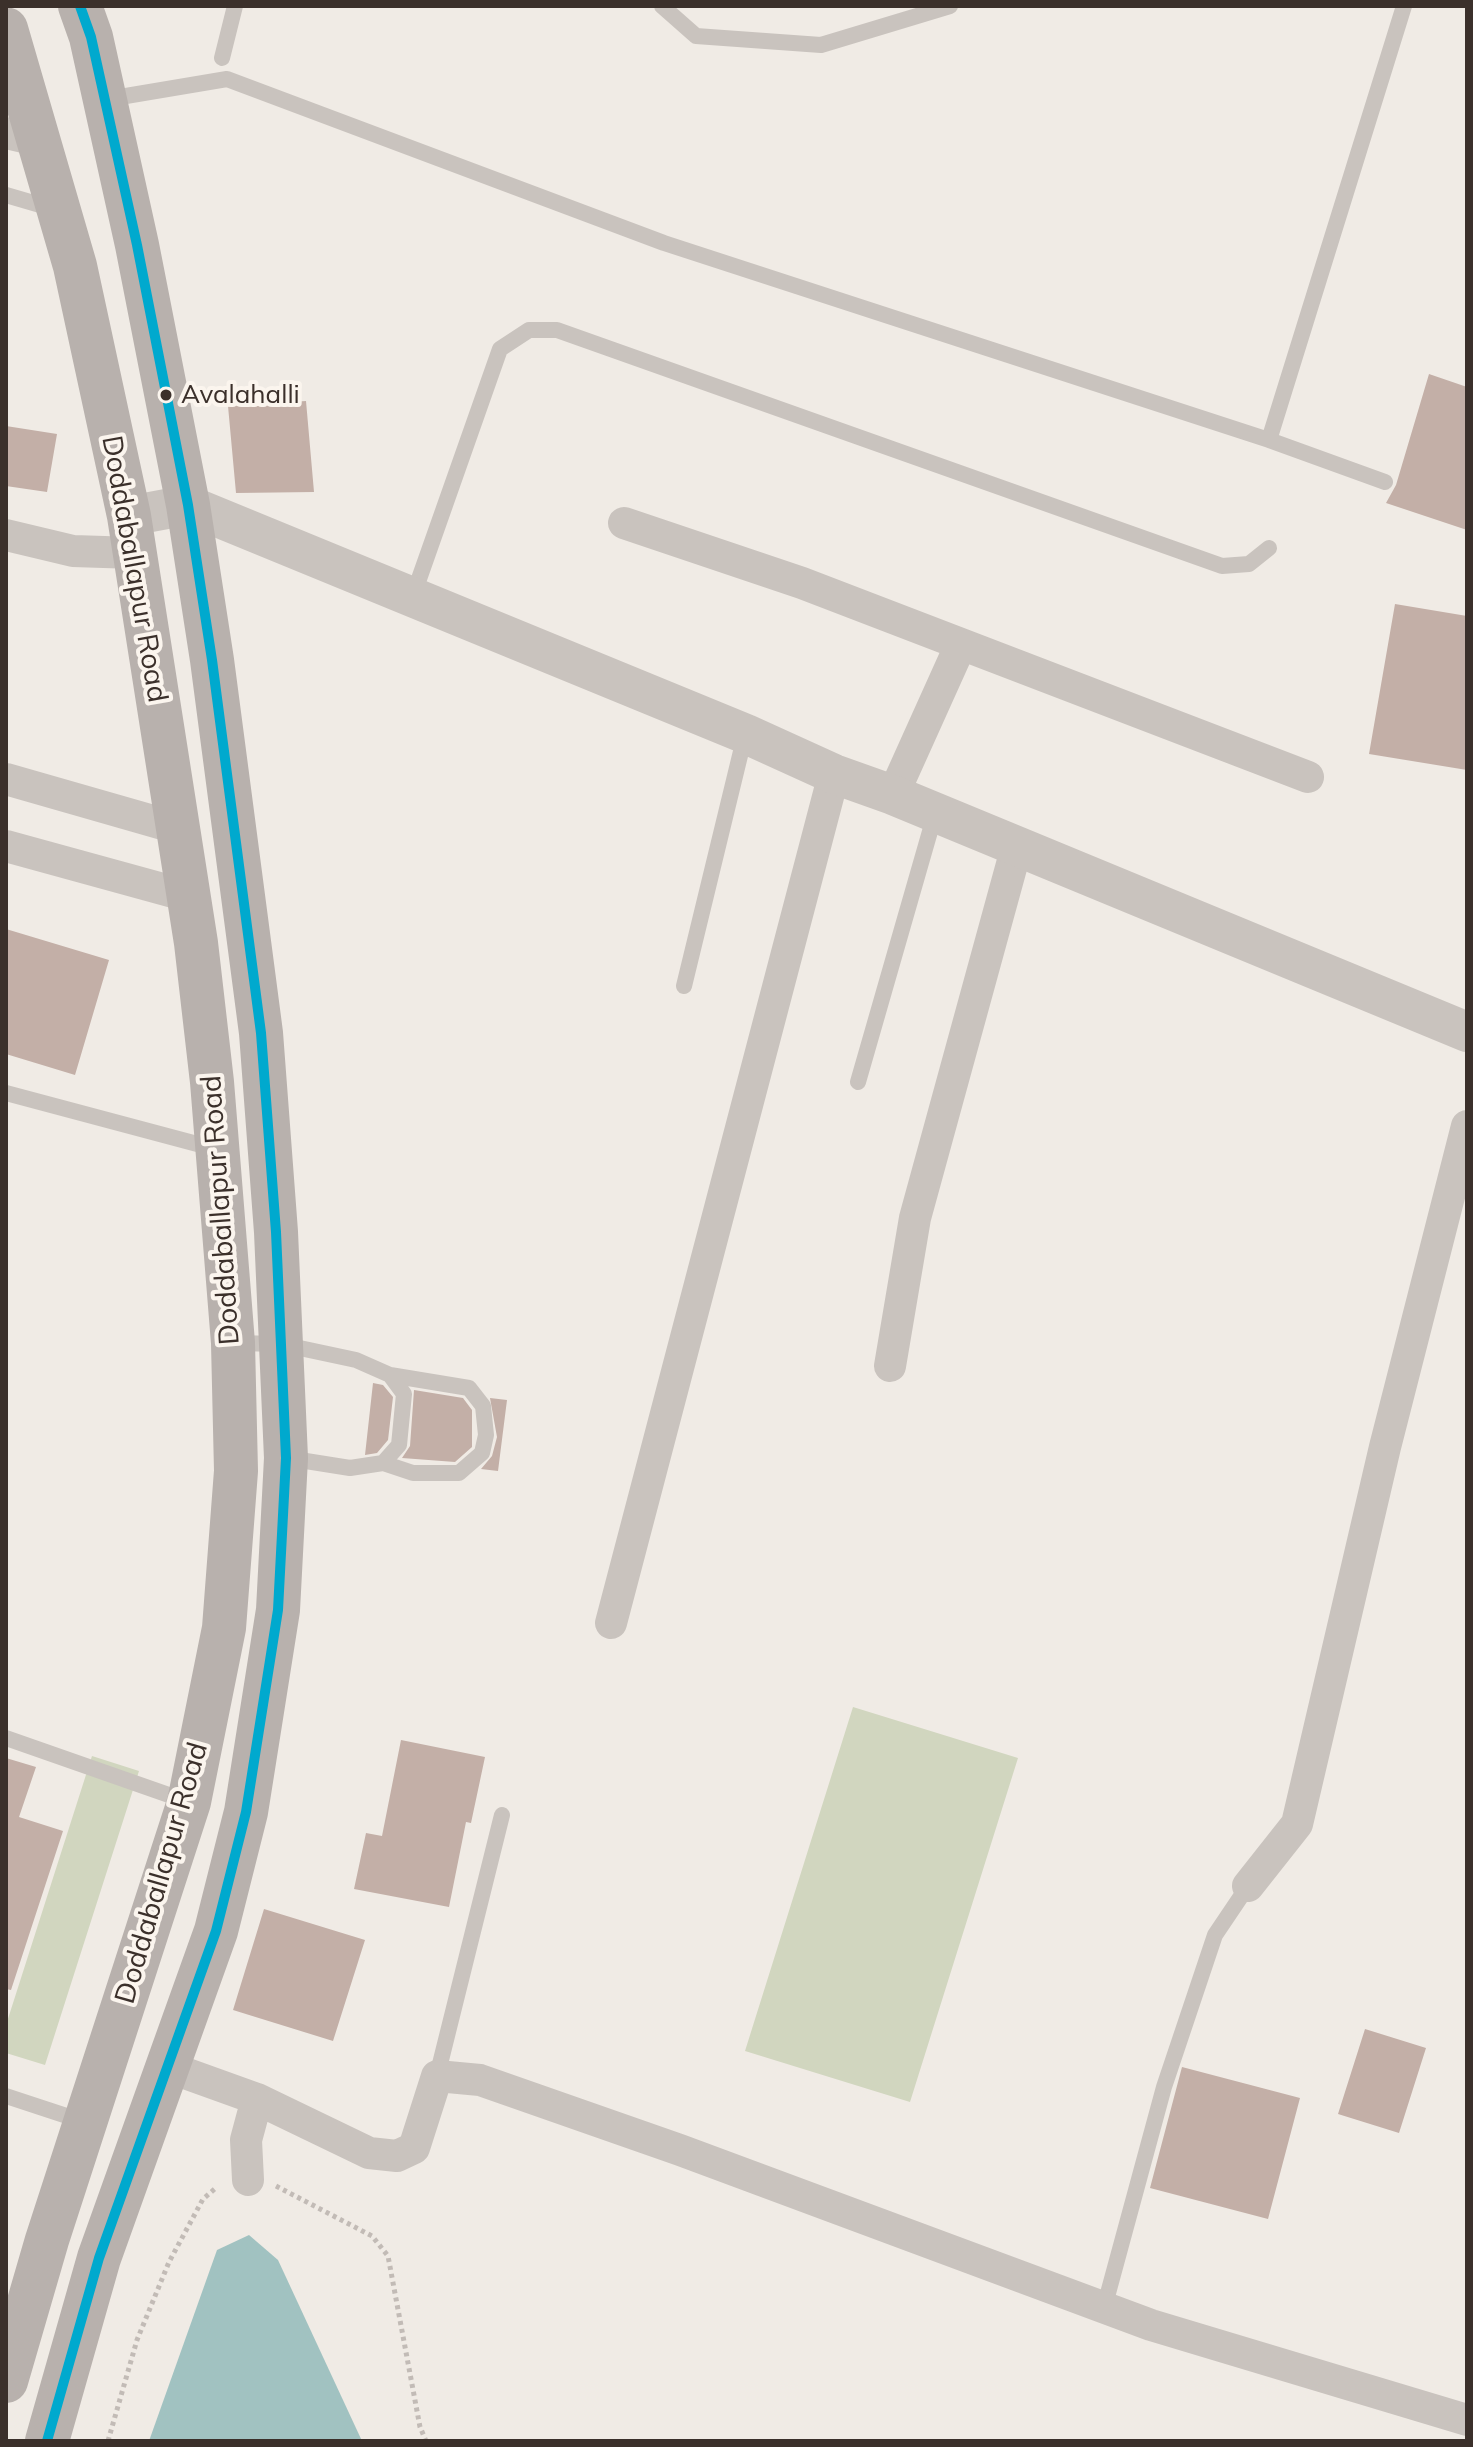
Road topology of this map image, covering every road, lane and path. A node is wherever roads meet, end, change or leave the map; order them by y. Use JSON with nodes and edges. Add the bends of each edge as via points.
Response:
{"nodes":[{"id":1,"x":80,"y":6,"type":"edge"},
{"id":2,"x":235,"y":6,"type":"edge"},
{"id":3,"x":662,"y":6,"type":"edge"},
{"id":4,"x":950,"y":6,"type":"edge"},
{"id":5,"x":1404,"y":6,"type":"edge"},
{"id":6,"x":6,"y":29,"type":"edge"},
{"id":7,"x":222,"y":58,"type":"dead end"},
{"id":8,"x":105,"y":100,"type":"junction"},
{"id":9,"x":21,"y":123,"type":"edge"},
{"id":10,"x":6,"y":195,"type":"edge"},
{"id":11,"x":59,"y":210,"type":"junction"},
{"id":12,"x":1269,"y":440,"type":"junction"},
{"id":13,"x":1385,"y":482,"type":"dead end"},
{"id":14,"x":188,"y":505,"type":"junction"},
{"id":15,"x":624,"y":523,"type":"dead end"},
{"id":16,"x":132,"y":534,"type":"junction"},
{"id":17,"x":6,"y":535,"type":"edge"},
{"id":18,"x":1269,"y":548,"type":"dead end"},
{"id":19,"x":413,"y":596,"type":"junction"},
{"id":20,"x":961,"y":644,"type":"junction"},
{"id":21,"x":746,"y":734,"type":"junction"},
{"id":22,"x":834,"y":774,"type":"junction"},
{"id":23,"x":1308,"y":777,"type":"dead end"},
{"id":24,"x":6,"y":779,"type":"edge"},
{"id":25,"x":893,"y":795,"type":"junction"},
{"id":26,"x":935,"y":812,"type":"junction"},
{"id":27,"x":177,"y":828,"type":"junction"},
{"id":28,"x":6,"y":846,"type":"edge"},
{"id":29,"x":1017,"y":846,"type":"junction"},
{"id":30,"x":188,"y":896,"type":"junction"},
{"id":31,"x":684,"y":986,"type":"dead end"},
{"id":32,"x":1467,"y":1032,"type":"edge"},
{"id":33,"x":858,"y":1082,"type":"dead end"},
{"id":34,"x":6,"y":1093,"type":"edge"},
{"id":35,"x":1467,"y":1126,"type":"edge"},
{"id":36,"x":217,"y":1149,"type":"junction"},
{"id":37,"x":233,"y":1343,"type":"junction"},
{"id":38,"x":281,"y":1344,"type":"junction"},
{"id":39,"x":890,"y":1366,"type":"dead end"},
{"id":40,"x":390,"y":1375,"type":"junction"},
{"id":41,"x":286,"y":1458,"type":"junction"},
{"id":42,"x":383,"y":1463,"type":"junction"},
{"id":43,"x":611,"y":1623,"type":"dead end"},
{"id":44,"x":6,"y":1738,"type":"edge"},
{"id":45,"x":189,"y":1802,"type":"junction"},
{"id":46,"x":502,"y":1815,"type":"dead end"},
{"id":47,"x":1248,"y":1886,"type":"joint"},
{"id":48,"x":168,"y":2067,"type":"junction"},
{"id":49,"x":437,"y":2076,"type":"junction"},
{"id":50,"x":6,"y":2096,"type":"edge"},
{"id":51,"x":257,"y":2099,"type":"junction"},
{"id":52,"x":87,"y":2123,"type":"junction"},
{"id":53,"x":248,"y":2180,"type":"junction"},
{"id":54,"x":1104,"y":2308,"type":"junction"},
{"id":55,"x":6,"y":2381,"type":"edge"},
{"id":56,"x":1467,"y":2420,"type":"edge"},
{"id":57,"x":47,"y":2441,"type":"edge"},
{"id":58,"x":108,"y":2441,"type":"edge"},
{"id":59,"x":426,"y":2441,"type":"edge"}],
"edges":[{"from":1,"to":8,"type":"main road","name":"Doddaballapur Road"},
{"from":2,"to":7,"type":"lane"},
{"from":3,"to":4,"type":"lane","via":[[696,36],[821,45]]},
{"from":5,"to":12,"type":"lane"},
{"from":6,"to":9,"type":"main road","name":"Doddaballapur Road"},
{"from":8,"to":12,"type":"lane","via":[[227,79],[664,243]]},
{"from":8,"to":14,"type":"main road","name":"Doddaballapur Road"},
{"from":9,"to":11,"type":"main road","name":"Doddaballapur Road"},
{"from":10,"to":11,"type":"lane"},
{"from":11,"to":16,"type":"main road","name":"Doddaballapur Road"},
{"from":12,"to":13,"type":"lane"},
{"from":14,"to":16,"type":"street"},
{"from":14,"to":19,"type":"street"},
{"from":14,"to":38,"type":"main road","name":"Doddaballapur Road","via":[[261,1033]]},
{"from":15,"to":20,"type":"street"},
{"from":16,"to":17,"type":"street","via":[[73,551]]},
{"from":16,"to":27,"type":"main road","name":"Doddaballapur Road"},
{"from":18,"to":19,"type":"lane","via":[[1249,564],[1222,566],[557,330],[529,330],[500,349]]},
{"from":19,"to":21,"type":"street"},
{"from":20,"to":23,"type":"street"},
{"from":20,"to":25,"type":"street"},
{"from":21,"to":22,"type":"street"},
{"from":21,"to":31,"type":"lane"},
{"from":22,"to":25,"type":"street"},
{"from":22,"to":43,"type":"street"},
{"from":24,"to":27,"type":"street"},
{"from":25,"to":26,"type":"street"},
{"from":26,"to":29,"type":"street"},
{"from":26,"to":33,"type":"lane"},
{"from":27,"to":30,"type":"main road","name":"Doddaballapur Road"},
{"from":28,"to":30,"type":"street"},
{"from":29,"to":32,"type":"street"},
{"from":29,"to":39,"type":"street","via":[[915,1218]]},
{"from":30,"to":36,"type":"main road","name":"Doddaballapur Road"},
{"from":34,"to":36,"type":"lane"},
{"from":35,"to":47,"type":"street","via":[[1297,1824]]},
{"from":36,"to":37,"type":"main road","name":"Doddaballapur Road"},
{"from":37,"to":38,"type":"lane"},
{"from":37,"to":45,"type":"main road","name":"Doddaballapur Road","via":[[236,1471],[224,1628]]},
{"from":38,"to":40,"type":"lane","via":[[356,1360]]},
{"from":38,"to":41,"type":"main road","name":"Doddaballapur Road"},
{"from":40,"to":42,"type":"lane","via":[[404,1394],[399,1445]]},
{"from":40,"to":42,"type":"lane","via":[[469,1388],[483,1406],[486,1435],[482,1453],[459,1473],[413,1473]]},
{"from":41,"to":42,"type":"lane","via":[[350,1468]]},
{"from":41,"to":48,"type":"main road","name":"Doddaballapur Road","via":[[278,1610],[246,1812],[216,1931]]},
{"from":44,"to":45,"type":"lane"},
{"from":45,"to":52,"type":"main road","name":"Doddaballapur Road"},
{"from":46,"to":49,"type":"lane"},
{"from":47,"to":54,"type":"lane","via":[[1215,1935],[1164,2087]]},
{"from":48,"to":51,"type":"street"},
{"from":48,"to":57,"type":"main road","name":"Doddaballapur Road","via":[[99,2258]]},
{"from":49,"to":51,"type":"street","via":[[414,2148],[397,2156],[369,2153]]},
{"from":49,"to":54,"type":"street","via":[[507,2089]]},
{"from":50,"to":52,"type":"lane"},
{"from":51,"to":53,"type":"street","via":[[246,2140]]},
{"from":52,"to":55,"type":"main road","name":"Doddaballapur Road"},
{"from":53,"to":58,"type":"path","via":[[222,2182],[203,2199],[189,2224],[137,2340]]},
{"from":53,"to":59,"type":"path","via":[[270,2183],[372,2236],[388,2256]]},
{"from":54,"to":56,"type":"street"}]}
